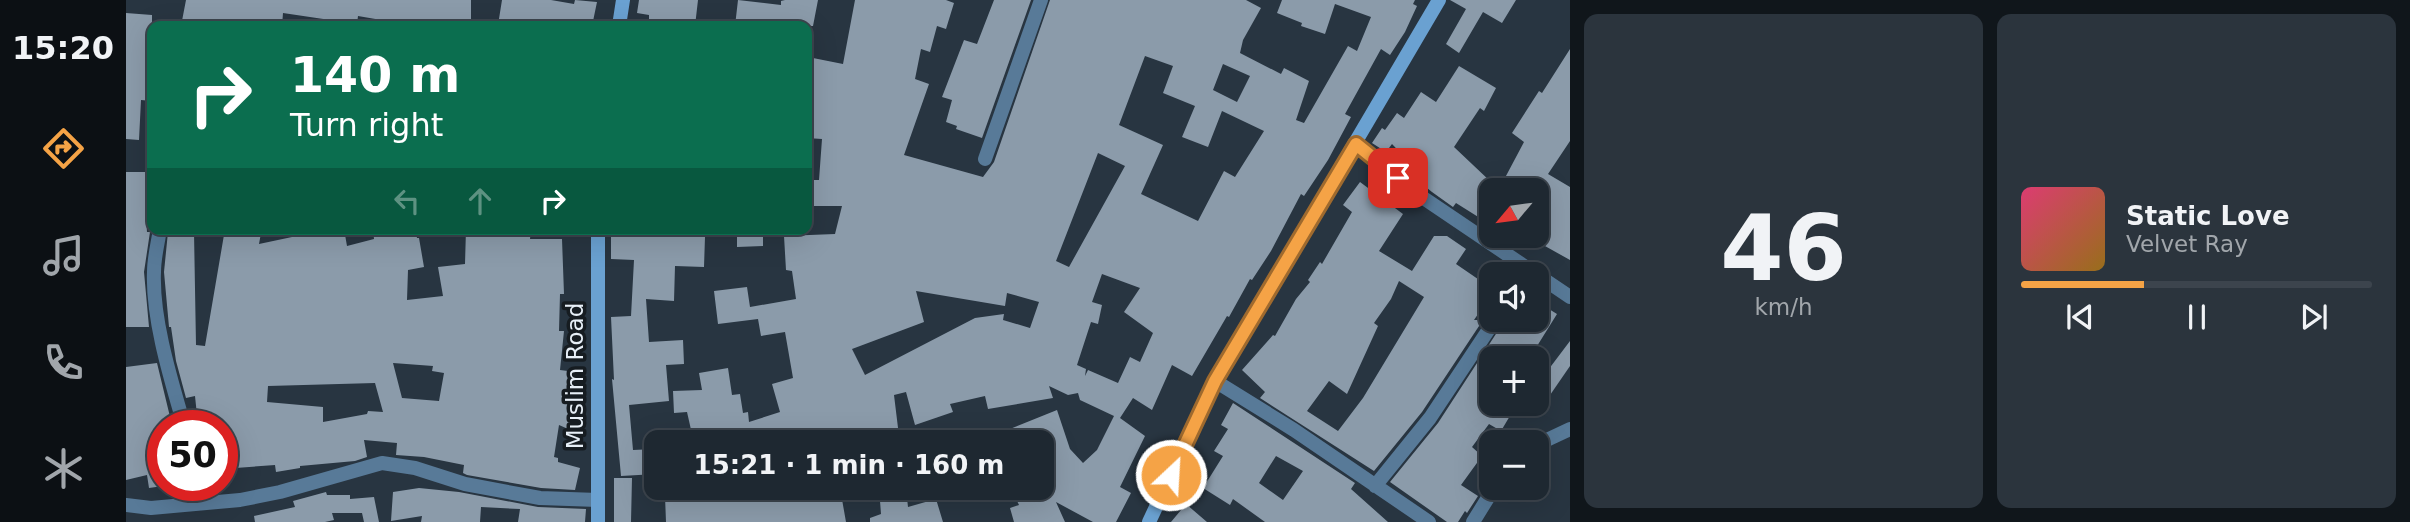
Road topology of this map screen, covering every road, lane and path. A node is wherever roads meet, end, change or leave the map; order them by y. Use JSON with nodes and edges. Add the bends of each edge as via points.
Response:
{"nodes":[{"id":1,"x":624,"y":0,"type":"edge"},
{"id":2,"x":1041,"y":0,"type":"edge"},
{"id":3,"x":1439,"y":0,"type":"edge"},
{"id":4,"x":620,"y":21,"type":"edge"},
{"id":5,"x":1356,"y":144,"type":"junction"},
{"id":6,"x":985,"y":159,"type":"dead end"},
{"id":7,"x":159,"y":235,"type":"dead end"},
{"id":8,"x":598,"y":235,"type":"edge"},
{"id":9,"x":1513,"y":262,"type":"edge"},
{"id":10,"x":1549,"y":285,"type":"edge"},
{"id":11,"x":1570,"y":297,"type":"edge"},
{"id":12,"x":1487,"y":332,"type":"edge"},
{"id":13,"x":1215,"y":381,"type":"junction"},
{"id":14,"x":180,"y":410,"type":"edge"},
{"id":15,"x":1570,"y":429,"type":"edge"},
{"id":16,"x":1549,"y":439,"type":"edge"},
{"id":17,"x":1375,"y":486,"type":"junction"},
{"id":18,"x":598,"y":500,"type":"junction"},
{"id":19,"x":1487,"y":500,"type":"edge"},
{"id":20,"x":206,"y":503,"type":"joint"},
{"id":21,"x":126,"y":505,"type":"edge"},
{"id":22,"x":598,"y":522,"type":"edge"},
{"id":23,"x":1149,"y":522,"type":"edge"},
{"id":24,"x":1429,"y":522,"type":"edge"},
{"id":25,"x":1473,"y":522,"type":"edge"}],
"edges":[{"from":1,"to":4,"type":"main road"},
{"from":2,"to":6,"type":"street"},
{"from":3,"to":5,"type":"main road"},
{"from":5,"to":9,"type":"street"},
{"from":5,"to":13,"type":"main road"},
{"from":7,"to":14,"type":"street","via":[[156,302]]},
{"from":8,"to":18,"type":"main road","name":"Muslim Road"},
{"from":10,"to":11,"type":"street"},
{"from":12,"to":17,"type":"street","via":[[1430,418]]},
{"from":13,"to":17,"type":"street"},
{"from":13,"to":23,"type":"main road"},
{"from":15,"to":16,"type":"street"},
{"from":17,"to":24,"type":"street"},
{"from":18,"to":20,"type":"street","via":[[540,498],[382,463],[280,492]]},
{"from":18,"to":22,"type":"main road","name":"Muslim Road"},
{"from":19,"to":25,"type":"street"},
{"from":20,"to":21,"type":"street","via":[[151,508]]}]}
